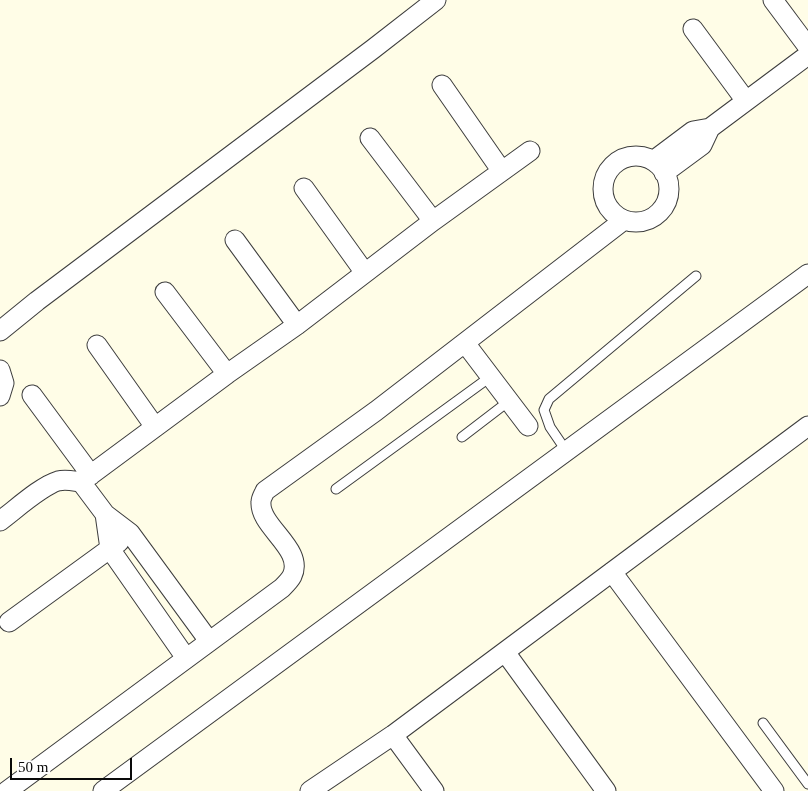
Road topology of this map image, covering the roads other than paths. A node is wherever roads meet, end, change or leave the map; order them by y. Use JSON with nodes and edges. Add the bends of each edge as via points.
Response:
{"nodes":[{"id":1,"x":436,"y":0,"type":"edge"},
{"id":2,"x":773,"y":0,"type":"edge"},
{"id":3,"x":693,"y":29,"type":"dead end"},
{"id":4,"x":808,"y":47,"type":"edge"},
{"id":5,"x":808,"y":55,"type":"edge"},
{"id":6,"x":442,"y":85,"type":"dead end"},
{"id":7,"x":746,"y":101,"type":"junction"},
{"id":8,"x":370,"y":138,"type":"dead end"},
{"id":9,"x":530,"y":151,"type":"dead end"},
{"id":10,"x":658,"y":167,"type":"junction"},
{"id":11,"x":501,"y":170,"type":"junction"},
{"id":12,"x":304,"y":188,"type":"dead end"},
{"id":13,"x":624,"y":220,"type":"junction"},
{"id":14,"x":433,"y":221,"type":"junction"},
{"id":15,"x":235,"y":240,"type":"dead end"},
{"id":16,"x":365,"y":273,"type":"junction"},
{"id":17,"x":808,"y":274,"type":"edge"},
{"id":18,"x":696,"y":276,"type":"dead end"},
{"id":19,"x":165,"y":292,"type":"dead end"},
{"id":20,"x":297,"y":325,"type":"junction"},
{"id":21,"x":0,"y":332,"type":"edge"},
{"id":22,"x":465,"y":343,"type":"junction"},
{"id":23,"x":97,"y":346,"type":"dead end"},
{"id":24,"x":0,"y":370,"type":"edge"},
{"id":25,"x":227,"y":374,"type":"junction"},
{"id":26,"x":490,"y":377,"type":"junction"},
{"id":27,"x":32,"y":395,"type":"dead end"},
{"id":28,"x":0,"y":396,"type":"edge"},
{"id":29,"x":509,"y":401,"type":"junction"},
{"id":30,"x":528,"y":426,"type":"dead end"},
{"id":31,"x":808,"y":426,"type":"edge"},
{"id":32,"x":155,"y":427,"type":"junction"},
{"id":33,"x":462,"y":437,"type":"dead end"},
{"id":34,"x":567,"y":452,"type":"junction"},
{"id":35,"x":86,"y":479,"type":"junction"},
{"id":36,"x":336,"y":489,"type":"dead end"},
{"id":37,"x":105,"y":514,"type":"junction"},
{"id":38,"x":0,"y":521,"type":"edge"},
{"id":39,"x":130,"y":533,"type":"junction"},
{"id":40,"x":110,"y":549,"type":"junction"},
{"id":41,"x":612,"y":572,"type":"junction"},
{"id":42,"x":9,"y":622,"type":"dead end"},
{"id":43,"x":209,"y":642,"type":"junction"},
{"id":44,"x":505,"y":652,"type":"junction"},
{"id":45,"x":186,"y":658,"type":"junction"},
{"id":46,"x":763,"y":723,"type":"dead end"},
{"id":47,"x":393,"y":734,"type":"junction"},
{"id":48,"x":808,"y":784,"type":"edge"},
{"id":49,"x":7,"y":791,"type":"edge"},
{"id":50,"x":103,"y":791,"type":"edge"},
{"id":51,"x":310,"y":791,"type":"edge"},
{"id":52,"x":434,"y":791,"type":"edge"},
{"id":53,"x":606,"y":791,"type":"edge"},
{"id":54,"x":774,"y":791,"type":"edge"}],
"edges":[{"from":1,"to":21,"type":"street"},
{"from":2,"to":4,"type":"street"},
{"from":3,"to":7,"type":"street"},
{"from":5,"to":7,"type":"street"},
{"from":6,"to":11,"type":"street"},
{"from":7,"to":10,"type":"street","via":[[710,128],[693,131]]},
{"from":8,"to":14,"type":"street"},
{"from":9,"to":11,"type":"street"},
{"from":10,"to":13,"type":"street","via":[[669,188],[663,208],[645,221]]},
{"from":10,"to":13,"type":"street","via":[[642,157],[632,157],[612,166],[606,175],[603,185],[606,201],[614,214]]},
{"from":11,"to":14,"type":"street"},
{"from":12,"to":16,"type":"street"},
{"from":13,"to":22,"type":"street"},
{"from":14,"to":16,"type":"street"},
{"from":15,"to":20,"type":"street"},
{"from":16,"to":20,"type":"street"},
{"from":17,"to":34,"type":"street"},
{"from":18,"to":34,"type":"lane","via":[[549,399],[544,410],[550,427]]},
{"from":19,"to":25,"type":"street"},
{"from":20,"to":25,"type":"street"},
{"from":22,"to":26,"type":"street"},
{"from":22,"to":43,"type":"street","via":[[265,491],[260,501],[262,509],[292,554],[292,578]]},
{"from":23,"to":32,"type":"street"},
{"from":24,"to":28,"type":"street","via":[[4,383]]},
{"from":25,"to":32,"type":"street"},
{"from":26,"to":29,"type":"street"},
{"from":26,"to":36,"type":"lane"},
{"from":27,"to":35,"type":"street"},
{"from":29,"to":30,"type":"street"},
{"from":29,"to":33,"type":"lane"},
{"from":31,"to":41,"type":"street"},
{"from":32,"to":35,"type":"street"},
{"from":34,"to":50,"type":"street"},
{"from":35,"to":37,"type":"street"},
{"from":35,"to":38,"type":"street","via":[[57,481]]},
{"from":37,"to":39,"type":"street"},
{"from":37,"to":40,"type":"street"},
{"from":39,"to":40,"type":"street"},
{"from":39,"to":43,"type":"street"},
{"from":40,"to":42,"type":"street"},
{"from":40,"to":45,"type":"street"},
{"from":41,"to":44,"type":"street"},
{"from":41,"to":54,"type":"street"},
{"from":43,"to":45,"type":"street"},
{"from":44,"to":47,"type":"street"},
{"from":44,"to":53,"type":"street"},
{"from":45,"to":49,"type":"street"},
{"from":46,"to":48,"type":"lane"},
{"from":47,"to":51,"type":"street"},
{"from":47,"to":52,"type":"street"}]}
